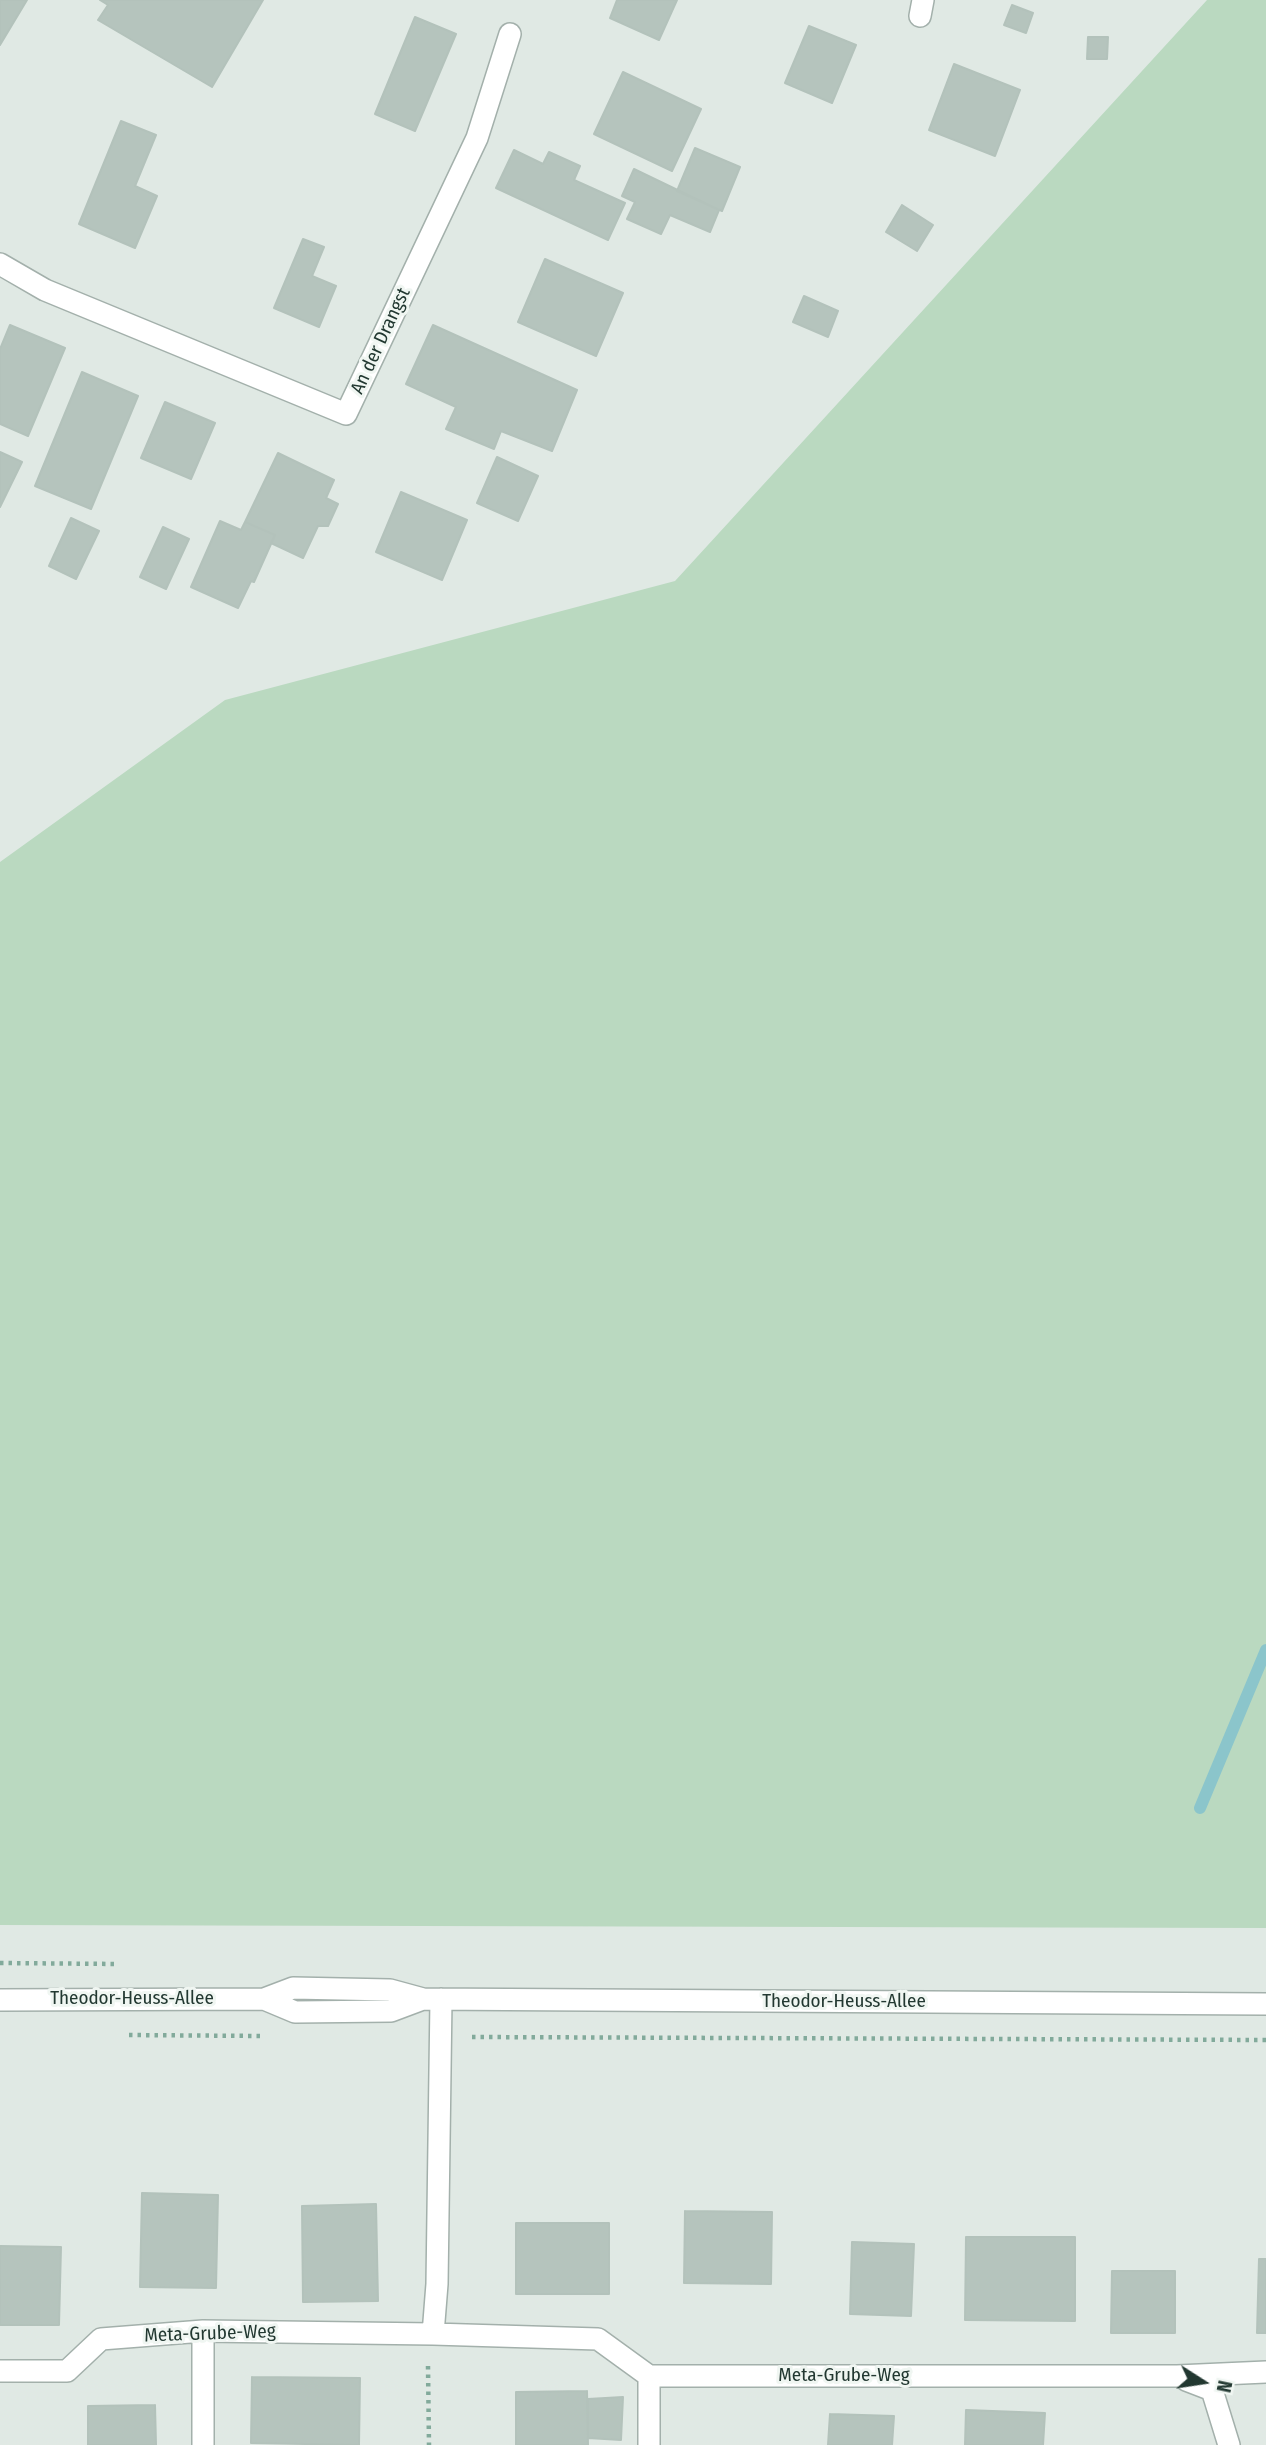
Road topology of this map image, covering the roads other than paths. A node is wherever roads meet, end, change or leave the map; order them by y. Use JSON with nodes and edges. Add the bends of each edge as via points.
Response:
{"nodes":[{"id":1,"x":510,"y":34,"type":"dead end"},
{"id":2,"x":0,"y":264,"type":"edge"},
{"id":3,"x":432,"y":1999,"type":"junction"},
{"id":4,"x":0,"y":2000,"type":"edge"},
{"id":5,"x":1266,"y":2004,"type":"edge"},
{"id":6,"x":203,"y":2331,"type":"junction"},
{"id":7,"x":433,"y":2334,"type":"junction"},
{"id":8,"x":0,"y":2371,"type":"edge"},
{"id":9,"x":1266,"y":2372,"type":"edge"},
{"id":10,"x":649,"y":2376,"type":"junction"},
{"id":11,"x":1177,"y":2376,"type":"junction"},
{"id":12,"x":203,"y":2445,"type":"edge"},
{"id":13,"x":649,"y":2445,"type":"edge"},
{"id":14,"x":1229,"y":2445,"type":"edge"}],
"edges":[{"from":1,"to":2,"type":"street","name":"An der Drangst","via":[[477,138],[346,414],[45,290]]},
{"from":3,"to":4,"type":"street","name":"Theodor-Heuss-Allee","via":[[390,1990],[293,1988],[264,1999]]},
{"from":3,"to":5,"type":"street","name":"Theodor-Heuss-Allee"},
{"from":3,"to":7,"type":"street","via":[[437,2270]]},
{"from":6,"to":7,"type":"street","name":"Meta-Grube-Weg"},
{"from":6,"to":8,"type":"street","name":"Meta-Grube-Weg","via":[[101,2339],[67,2371]]},
{"from":6,"to":12,"type":"street"},
{"from":7,"to":10,"type":"street","name":"Meta-Grube-Weg","via":[[598,2339]]},
{"from":9,"to":11,"type":"street","name":"Meta-Grube-Weg"},
{"from":10,"to":11,"type":"street","name":"Meta-Grube-Weg"},
{"from":10,"to":13,"type":"street"},
{"from":11,"to":14,"type":"street","via":[[1212,2390]]}]}
